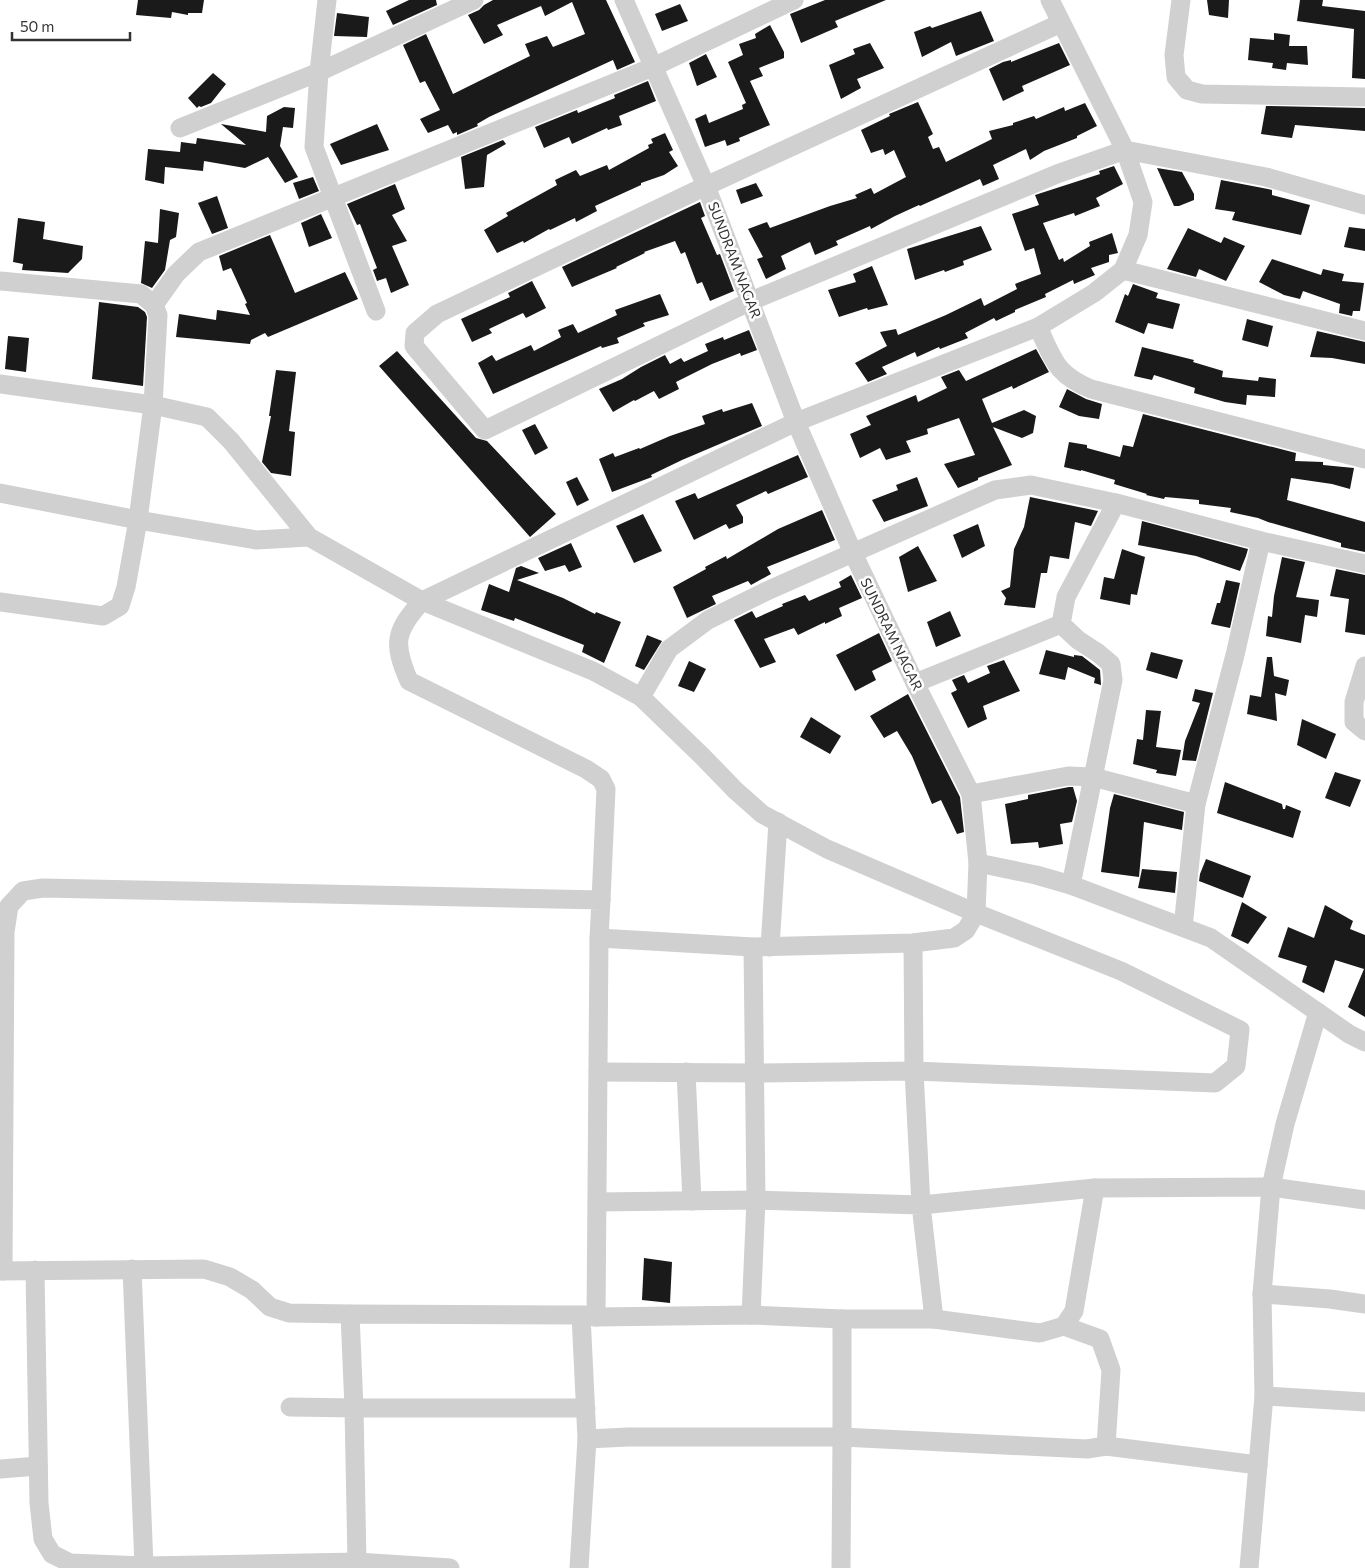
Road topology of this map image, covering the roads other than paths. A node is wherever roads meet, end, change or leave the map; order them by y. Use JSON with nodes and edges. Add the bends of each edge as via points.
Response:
{"nodes":[{"id":1,"x":328,"y":0,"type":"edge"},
{"id":2,"x":474,"y":0,"type":"edge"},
{"id":3,"x":624,"y":0,"type":"edge"},
{"id":4,"x":794,"y":0,"type":"edge"},
{"id":5,"x":1050,"y":0,"type":"edge"},
{"id":6,"x":1181,"y":0,"type":"edge"},
{"id":7,"x":1061,"y":23,"type":"junction"},
{"id":8,"x":653,"y":67,"type":"junction"},
{"id":9,"x":319,"y":72,"type":"junction"},
{"id":10,"x":1365,"y":97,"type":"edge"},
{"id":11,"x":180,"y":128,"type":"dead end"},
{"id":12,"x":1125,"y":150,"type":"junction"},
{"id":13,"x":706,"y":186,"type":"junction"},
{"id":14,"x":333,"y":198,"type":"junction"},
{"id":15,"x":1365,"y":205,"type":"edge"},
{"id":16,"x":1124,"y":270,"type":"junction"},
{"id":17,"x":0,"y":281,"type":"edge"},
{"id":18,"x":751,"y":301,"type":"junction"},
{"id":19,"x":154,"y":304,"type":"junction"},
{"id":20,"x":376,"y":310,"type":"dead end"},
{"id":21,"x":1038,"y":327,"type":"junction"},
{"id":22,"x":1365,"y":331,"type":"edge"},
{"id":23,"x":0,"y":384,"type":"edge"},
{"id":24,"x":153,"y":405,"type":"junction"},
{"id":25,"x":796,"y":422,"type":"junction"},
{"id":26,"x":1365,"y":459,"type":"edge"},
{"id":27,"x":0,"y":493,"type":"edge"},
{"id":28,"x":1116,"y":503,"type":"junction"},
{"id":29,"x":138,"y":520,"type":"junction"},
{"id":30,"x":309,"y":537,"type":"junction"},
{"id":31,"x":1261,"y":541,"type":"junction"},
{"id":32,"x":853,"y":553,"type":"junction"},
{"id":33,"x":1365,"y":564,"type":"edge"},
{"id":34,"x":0,"y":602,"type":"edge"},
{"id":35,"x":422,"y":602,"type":"junction"},
{"id":36,"x":1061,"y":624,"type":"junction"},
{"id":37,"x":1365,"y":666,"type":"edge"},
{"id":38,"x":915,"y":683,"type":"junction"},
{"id":39,"x":641,"y":697,"type":"junction"},
{"id":40,"x":1365,"y":731,"type":"edge"},
{"id":41,"x":1093,"y":777,"type":"junction"},
{"id":42,"x":971,"y":794,"type":"junction"},
{"id":43,"x":1196,"y":804,"type":"junction"},
{"id":44,"x":778,"y":822,"type":"junction"},
{"id":45,"x":978,"y":863,"type":"junction"},
{"id":46,"x":1071,"y":885,"type":"junction"},
{"id":47,"x":601,"y":900,"type":"junction"},
{"id":48,"x":976,"y":913,"type":"junction"},
{"id":49,"x":1183,"y":927,"type":"junction"},
{"id":50,"x":598,"y":938,"type":"junction"},
{"id":51,"x":913,"y":943,"type":"junction"},
{"id":52,"x":762,"y":947,"type":"junction"},
{"id":53,"x":1318,"y":1012,"type":"junction"},
{"id":54,"x":1365,"y":1042,"type":"edge"},
{"id":55,"x":914,"y":1071,"type":"junction"},
{"id":56,"x":598,"y":1072,"type":"junction"},
{"id":57,"x":686,"y":1072,"type":"junction"},
{"id":58,"x":754,"y":1073,"type":"junction"},
{"id":59,"x":1271,"y":1187,"type":"junction"},
{"id":60,"x":1095,"y":1188,"type":"junction"},
{"id":61,"x":756,"y":1200,"type":"junction"},
{"id":62,"x":1365,"y":1200,"type":"edge"},
{"id":63,"x":692,"y":1201,"type":"junction"},
{"id":64,"x":597,"y":1202,"type":"junction"},
{"id":65,"x":921,"y":1205,"type":"junction"},
{"id":66,"x":132,"y":1269,"type":"junction"},
{"id":67,"x":35,"y":1270,"type":"junction"},
{"id":68,"x":2,"y":1271,"type":"edge"},
{"id":69,"x":1262,"y":1294,"type":"junction"},
{"id":70,"x":1365,"y":1304,"type":"edge"},
{"id":71,"x":350,"y":1314,"type":"junction"},
{"id":72,"x":751,"y":1315,"type":"junction"},
{"id":73,"x":589,"y":1316,"type":"junction"},
{"id":74,"x":842,"y":1319,"type":"junction"},
{"id":75,"x":934,"y":1319,"type":"junction"},
{"id":76,"x":1064,"y":1326,"type":"junction"},
{"id":77,"x":1264,"y":1396,"type":"junction"},
{"id":78,"x":1365,"y":1402,"type":"edge"},
{"id":79,"x":290,"y":1407,"type":"dead end"},
{"id":80,"x":354,"y":1408,"type":"junction"},
{"id":81,"x":586,"y":1408,"type":"junction"},
{"id":82,"x":842,"y":1437,"type":"junction"},
{"id":83,"x":587,"y":1439,"type":"junction"},
{"id":84,"x":1106,"y":1446,"type":"junction"},
{"id":85,"x":1258,"y":1465,"type":"junction"},
{"id":86,"x":38,"y":1466,"type":"junction"},
{"id":87,"x":0,"y":1469,"type":"edge"},
{"id":88,"x":357,"y":1562,"type":"junction"},
{"id":89,"x":144,"y":1566,"type":"junction"},
{"id":90,"x":450,"y":1568,"type":"edge"},
{"id":91,"x":579,"y":1568,"type":"edge"},
{"id":92,"x":841,"y":1568,"type":"edge"},
{"id":93,"x":1249,"y":1568,"type":"edge"}],
"edges":[{"from":1,"to":9,"type":"street"},
{"from":2,"to":9,"type":"street"},
{"from":3,"to":8,"type":"street","name":"SUNDRAM NAGAR"},
{"from":4,"to":8,"type":"street"},
{"from":5,"to":7,"type":"street"},
{"from":6,"to":10,"type":"street","via":[[1174,55],[1176,77],[1187,90],[1202,94]]},
{"from":7,"to":12,"type":"street"},
{"from":7,"to":13,"type":"street"},
{"from":8,"to":13,"type":"street","name":"SUNDRAM NAGAR"},
{"from":8,"to":14,"type":"street"},
{"from":9,"to":11,"type":"street"},
{"from":9,"to":14,"type":"street","via":[[314,147]]},
{"from":12,"to":15,"type":"street","via":[[1266,177]]},
{"from":12,"to":16,"type":"street","via":[[1143,202],[1138,235]]},
{"from":12,"to":18,"type":"street","via":[[1057,174]]},
{"from":13,"to":18,"type":"street","name":"SUNDRAM NAGAR"},
{"from":13,"to":18,"type":"street","via":[[438,314],[415,333],[414,346],[485,430]]},
{"from":14,"to":19,"type":"street","via":[[199,252],[176,274]]},
{"from":14,"to":20,"type":"street"},
{"from":16,"to":21,"type":"street","via":[[1094,293]]},
{"from":16,"to":22,"type":"street"},
{"from":17,"to":19,"type":"street","via":[[141,294]]},
{"from":18,"to":25,"type":"street","name":"SUNDRAM NAGAR"},
{"from":19,"to":24,"type":"street","via":[[158,316]]},
{"from":21,"to":25,"type":"street"},
{"from":21,"to":26,"type":"street","via":[[1058,368],[1074,382]]},
{"from":23,"to":24,"type":"street"},
{"from":24,"to":29,"type":"street"},
{"from":24,"to":30,"type":"street","via":[[207,417],[231,441]]},
{"from":25,"to":32,"type":"street","name":"SUNDRAM NAGAR"},
{"from":25,"to":35,"type":"street"},
{"from":27,"to":29,"type":"street"},
{"from":28,"to":31,"type":"street"},
{"from":28,"to":32,"type":"street","via":[[1031,485],[995,490]]},
{"from":28,"to":36,"type":"street","via":[[1066,597]]},
{"from":29,"to":30,"type":"street","via":[[256,540]]},
{"from":29,"to":34,"type":"street","via":[[120,606],[103,616]]},
{"from":30,"to":35,"type":"street"},
{"from":31,"to":33,"type":"street"},
{"from":31,"to":43,"type":"street"},
{"from":32,"to":38,"type":"street","name":"SUNDRAM NAGAR"},
{"from":32,"to":39,"type":"street","via":[[708,620],[669,649]]},
{"from":35,"to":39,"type":"street","via":[[593,671]]},
{"from":35,"to":47,"type":"street","via":[[398,636],[399,657],[409,681],[601,779],[606,790]]},
{"from":36,"to":38,"type":"street"},
{"from":36,"to":41,"type":"street","via":[[1111,664],[1113,680]]},
{"from":37,"to":40,"type":"street","via":[[1354,702],[1354,722]]},
{"from":38,"to":42,"type":"street","name":"SUNDRAM NAGAR"},
{"from":39,"to":44,"type":"street","via":[[735,790],[762,814]]},
{"from":41,"to":42,"type":"street","via":[[1068,776]]},
{"from":41,"to":43,"type":"street"},
{"from":41,"to":46,"type":"street"},
{"from":42,"to":45,"type":"street","name":"SUNDRAM NAGAR"},
{"from":43,"to":49,"type":"street"},
{"from":44,"to":48,"type":"street","via":[[828,849]]},
{"from":44,"to":52,"type":"street"},
{"from":45,"to":46,"type":"street"},
{"from":45,"to":48,"type":"street","name":"SUNDRAM NAGAR"},
{"from":46,"to":49,"type":"street"},
{"from":47,"to":50,"type":"street"},
{"from":47,"to":68,"type":"street","via":[[43,888],[23,891],[9,906],[5,932]]},
{"from":48,"to":51,"type":"street","via":[[966,930],[954,938]]},
{"from":48,"to":55,"type":"street","via":[[1121,971],[1240,1030],[1236,1066],[1215,1083]]},
{"from":49,"to":53,"type":"street","via":[[1211,938]]},
{"from":50,"to":52,"type":"street"},
{"from":50,"to":56,"type":"street"},
{"from":51,"to":52,"type":"street"},
{"from":51,"to":55,"type":"street"},
{"from":52,"to":58,"type":"street"},
{"from":53,"to":54,"type":"street"},
{"from":53,"to":59,"type":"street","via":[[1285,1124]]},
{"from":55,"to":58,"type":"street"},
{"from":55,"to":65,"type":"street"},
{"from":56,"to":57,"type":"street"},
{"from":56,"to":64,"type":"street"},
{"from":57,"to":58,"type":"street"},
{"from":57,"to":63,"type":"street"},
{"from":58,"to":61,"type":"street"},
{"from":59,"to":60,"type":"street"},
{"from":59,"to":62,"type":"street"},
{"from":59,"to":69,"type":"street"},
{"from":60,"to":65,"type":"street"},
{"from":60,"to":76,"type":"street","via":[[1074,1311]]},
{"from":61,"to":63,"type":"street"},
{"from":61,"to":65,"type":"street"},
{"from":61,"to":72,"type":"street"},
{"from":63,"to":64,"type":"street"},
{"from":64,"to":73,"type":"street"},
{"from":65,"to":75,"type":"street"},
{"from":66,"to":67,"type":"street"},
{"from":66,"to":71,"type":"street","via":[[204,1269],[230,1277],[252,1290],[270,1307],[289,1313]]},
{"from":66,"to":89,"type":"street"},
{"from":67,"to":68,"type":"street"},
{"from":67,"to":86,"type":"street"},
{"from":69,"to":70,"type":"street"},
{"from":69,"to":77,"type":"street"},
{"from":71,"to":73,"type":"street"},
{"from":71,"to":80,"type":"street"},
{"from":72,"to":73,"type":"street"},
{"from":72,"to":74,"type":"street"},
{"from":73,"to":81,"type":"street"},
{"from":74,"to":75,"type":"street"},
{"from":74,"to":82,"type":"street"},
{"from":75,"to":76,"type":"street","via":[[1040,1333]]},
{"from":76,"to":84,"type":"street","via":[[1100,1339],[1111,1370]]},
{"from":77,"to":78,"type":"street"},
{"from":77,"to":85,"type":"street"},
{"from":79,"to":80,"type":"street"},
{"from":80,"to":81,"type":"street"},
{"from":80,"to":88,"type":"street"},
{"from":81,"to":83,"type":"street"},
{"from":82,"to":83,"type":"street"},
{"from":82,"to":84,"type":"street","via":[[1087,1450]]},
{"from":82,"to":92,"type":"street"},
{"from":83,"to":91,"type":"street"},
{"from":84,"to":85,"type":"street"},
{"from":85,"to":93,"type":"street"},
{"from":86,"to":87,"type":"street"},
{"from":86,"to":89,"type":"street","via":[[43,1539],[52,1554],[70,1562]]},
{"from":88,"to":89,"type":"street"},
{"from":88,"to":90,"type":"street"}]}
